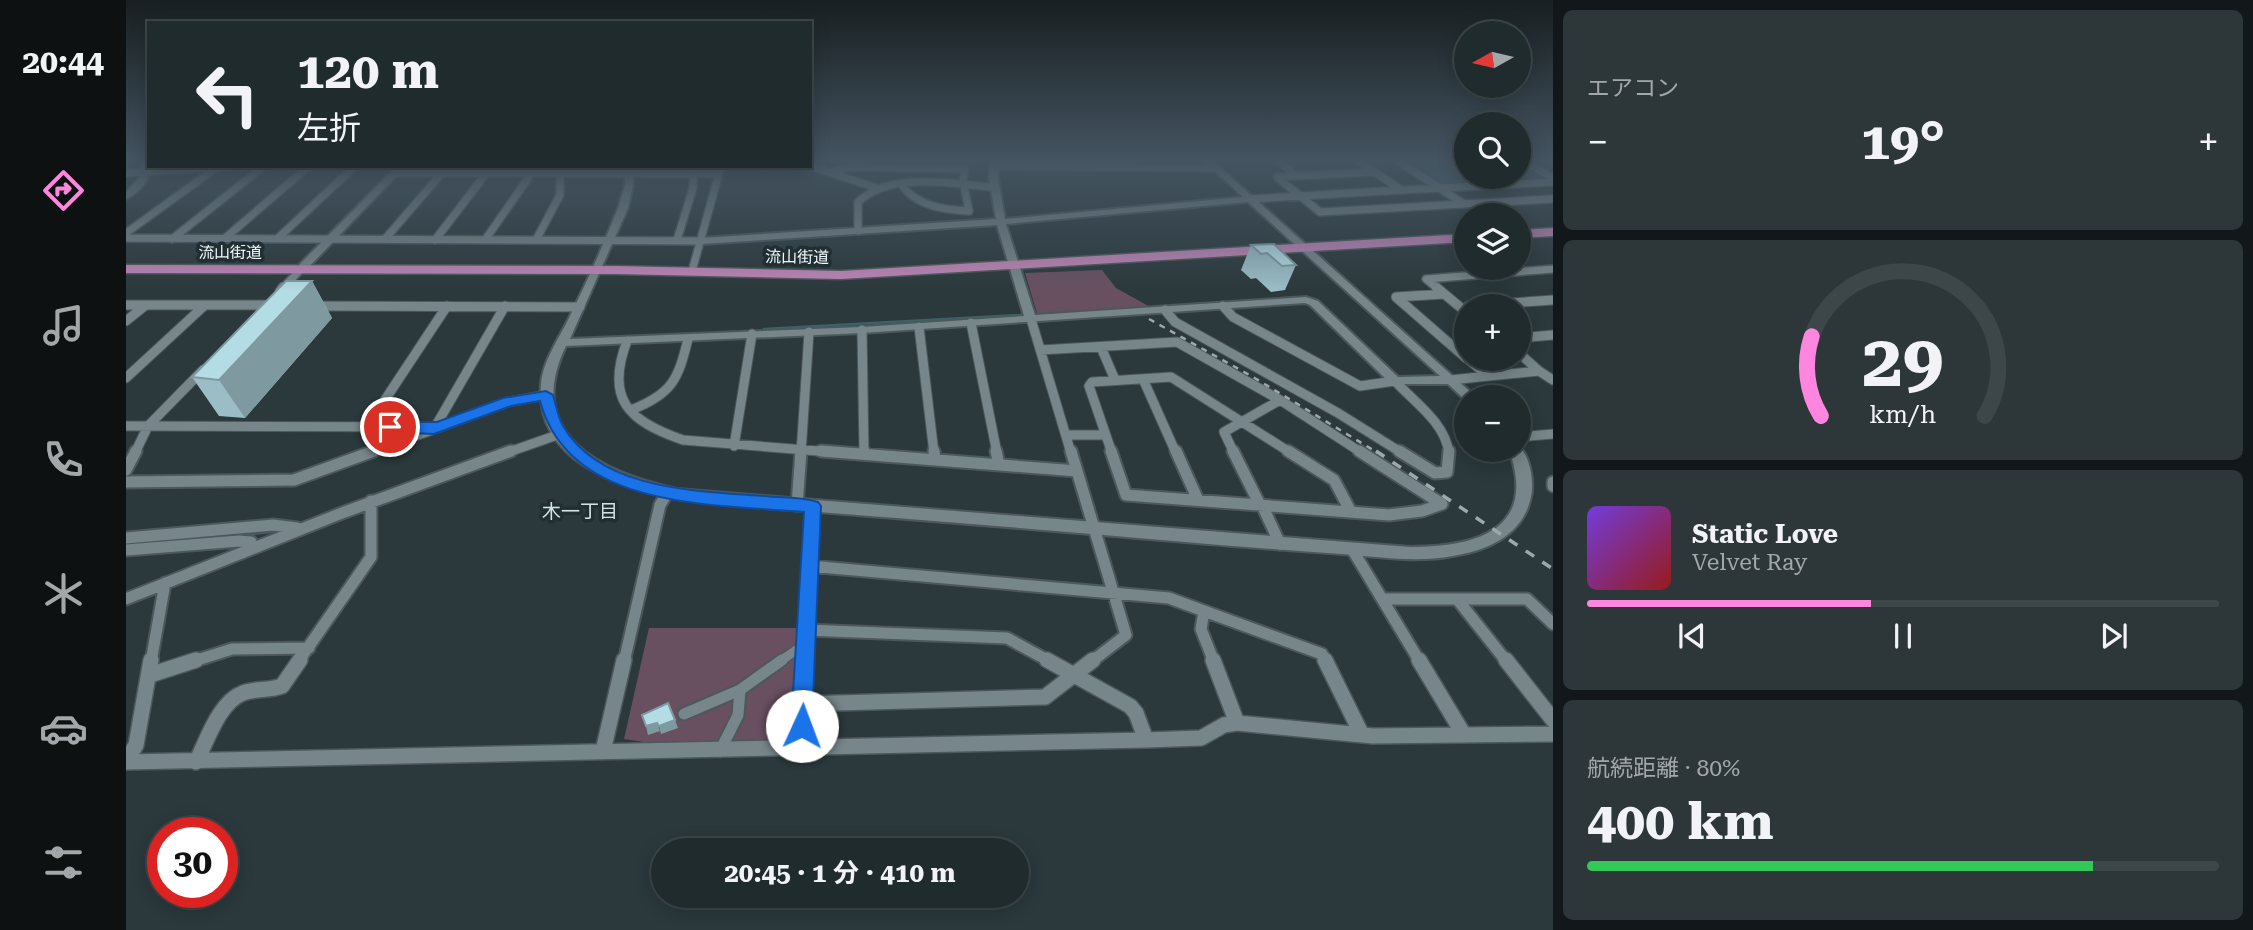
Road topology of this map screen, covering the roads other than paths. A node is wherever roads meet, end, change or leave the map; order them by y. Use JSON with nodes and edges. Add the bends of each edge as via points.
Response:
{"nodes":[{"id":1,"x":168,"y":204,"type":"edge"},
{"id":2,"x":216,"y":204,"type":"edge"},
{"id":3,"x":264,"y":204,"type":"edge"},
{"id":4,"x":314,"y":204,"type":"edge"},
{"id":5,"x":364,"y":204,"type":"edge"},
{"id":6,"x":415,"y":204,"type":"edge"},
{"id":7,"x":463,"y":204,"type":"edge"},
{"id":8,"x":510,"y":204,"type":"edge"},
{"id":9,"x":557,"y":204,"type":"edge"},
{"id":10,"x":624,"y":204,"type":"edge"},
{"id":11,"x":688,"y":204,"type":"edge"},
{"id":12,"x":711,"y":204,"type":"edge"},
{"id":13,"x":858,"y":204,"type":"edge"},
{"id":14,"x":935,"y":204,"type":"edge"},
{"id":15,"x":968,"y":204,"type":"edge"},
{"id":16,"x":997,"y":204,"type":"edge"},
{"id":17,"x":1192,"y":204,"type":"edge"},
{"id":18,"x":1256,"y":204,"type":"edge"},
{"id":19,"x":1311,"y":204,"type":"edge"},
{"id":20,"x":1454,"y":205,"type":"edge"},
{"id":21,"x":1002,"y":222,"type":"junction"},
{"id":22,"x":858,"y":231,"type":"junction"},
{"id":23,"x":1553,"y":232,"type":"edge"},
{"id":24,"x":1531,"y":233,"type":"edge"},
{"id":25,"x":126,"y":236,"type":"edge"},
{"id":26,"x":1454,"y":238,"type":"edge"},
{"id":27,"x":172,"y":239,"type":"junction"},
{"id":28,"x":224,"y":239,"type":"junction"},
{"id":29,"x":277,"y":239,"type":"junction"},
{"id":30,"x":330,"y":239,"type":"junction"},
{"id":31,"x":385,"y":239,"type":"junction"},
{"id":32,"x":435,"y":240,"type":"junction"},
{"id":33,"x":485,"y":240,"type":"junction"},
{"id":34,"x":536,"y":240,"type":"junction"},
{"id":35,"x":611,"y":240,"type":"junction"},
{"id":36,"x":677,"y":240,"type":"junction"},
{"id":37,"x":701,"y":241,"type":"junction"},
{"id":38,"x":1304,"y":247,"type":"junction"},
{"id":39,"x":1015,"y":265,"type":"junction"},
{"id":40,"x":126,"y":269,"type":"edge"},
{"id":41,"x":1553,"y":269,"type":"edge"},
{"id":42,"x":300,"y":270,"type":"junction"},
{"id":43,"x":597,"y":271,"type":"junction"},
{"id":44,"x":692,"y":271,"type":"junction"},
{"id":45,"x":1444,"y":294,"type":"junction"},
{"id":46,"x":1553,"y":300,"type":"edge"},
{"id":47,"x":1454,"y":301,"type":"edge"},
{"id":48,"x":1531,"y":302,"type":"edge"},
{"id":49,"x":126,"y":305,"type":"edge"},
{"id":50,"x":146,"y":305,"type":"junction"},
{"id":51,"x":205,"y":305,"type":"junction"},
{"id":52,"x":266,"y":305,"type":"junction"},
{"id":53,"x":447,"y":306,"type":"junction"},
{"id":54,"x":505,"y":306,"type":"junction"},
{"id":55,"x":1223,"y":306,"type":"junction"},
{"id":56,"x":580,"y":307,"type":"junction"},
{"id":57,"x":1165,"y":310,"type":"junction"},
{"id":58,"x":257,"y":314,"type":"edge"},
{"id":59,"x":1031,"y":319,"type":"junction"},
{"id":60,"x":126,"y":321,"type":"edge"},
{"id":61,"x":971,"y":323,"type":"junction"},
{"id":62,"x":919,"y":327,"type":"junction"},
{"id":63,"x":862,"y":330,"type":"junction"},
{"id":64,"x":809,"y":332,"type":"junction"},
{"id":65,"x":752,"y":334,"type":"junction"},
{"id":66,"x":1553,"y":335,"type":"edge"},
{"id":67,"x":1531,"y":337,"type":"edge"},
{"id":68,"x":688,"y":339,"type":"junction"},
{"id":69,"x":627,"y":341,"type":"junction"},
{"id":70,"x":562,"y":343,"type":"junction"},
{"id":71,"x":1101,"y":347,"type":"junction"},
{"id":72,"x":1454,"y":347,"type":"edge"},
{"id":73,"x":1041,"y":350,"type":"junction"},
{"id":74,"x":212,"y":360,"type":"edge"},
{"id":75,"x":1531,"y":364,"type":"edge"},
{"id":76,"x":1482,"y":371,"type":"edge"},
{"id":77,"x":1539,"y":371,"type":"junction"},
{"id":78,"x":1488,"y":376,"type":"junction"},
{"id":79,"x":126,"y":378,"type":"edge"},
{"id":80,"x":1143,"y":379,"type":"junction"},
{"id":81,"x":1115,"y":380,"type":"junction"},
{"id":82,"x":1450,"y":380,"type":"junction"},
{"id":83,"x":1553,"y":380,"type":"edge"},
{"id":84,"x":1395,"y":381,"type":"junction"},
{"id":85,"x":1456,"y":385,"type":"edge"},
{"id":86,"x":546,"y":395,"type":"junction"},
{"id":87,"x":1280,"y":400,"type":"junction"},
{"id":88,"x":631,"y":410,"type":"junction"},
{"id":89,"x":1243,"y":422,"type":"junction"},
{"id":90,"x":126,"y":426,"type":"edge"},
{"id":91,"x":148,"y":426,"type":"junction"},
{"id":92,"x":367,"y":427,"type":"junction"},
{"id":93,"x":434,"y":428,"type":"junction"},
{"id":94,"x":560,"y":434,"type":"junction"},
{"id":95,"x":1553,"y":434,"type":"edge"},
{"id":96,"x":1066,"y":435,"type":"junction"},
{"id":97,"x":1105,"y":435,"type":"junction"},
{"id":98,"x":1531,"y":436,"type":"edge"},
{"id":99,"x":734,"y":446,"type":"junction"},
{"id":100,"x":802,"y":450,"type":"junction"},
{"id":101,"x":864,"y":454,"type":"junction"},
{"id":102,"x":934,"y":460,"type":"junction"},
{"id":103,"x":1520,"y":462,"type":"edge"},
{"id":104,"x":999,"y":465,"type":"junction"},
{"id":105,"x":126,"y":470,"type":"edge"},
{"id":106,"x":1077,"y":471,"type":"junction"},
{"id":107,"x":126,"y":481,"type":"edge"},
{"id":108,"x":667,"y":493,"type":"junction"},
{"id":109,"x":1198,"y":500,"type":"junction"},
{"id":110,"x":371,"y":501,"type":"junction"},
{"id":111,"x":805,"y":505,"type":"junction"},
{"id":112,"x":1261,"y":505,"type":"junction"},
{"id":113,"x":1351,"y":512,"type":"junction"},
{"id":114,"x":297,"y":528,"type":"junction"},
{"id":115,"x":1094,"y":529,"type":"junction"},
{"id":116,"x":126,"y":538,"type":"edge"},
{"id":117,"x":1280,"y":544,"type":"junction"},
{"id":118,"x":252,"y":547,"type":"junction"},
{"id":119,"x":1352,"y":549,"type":"junction"},
{"id":120,"x":126,"y":550,"type":"edge"},
{"id":121,"x":809,"y":566,"type":"junction"},
{"id":122,"x":165,"y":583,"type":"junction"},
{"id":123,"x":1113,"y":593,"type":"junction"},
{"id":124,"x":126,"y":599,"type":"edge"},
{"id":125,"x":1382,"y":599,"type":"junction"},
{"id":126,"x":1457,"y":599,"type":"junction"},
{"id":127,"x":1204,"y":611,"type":"junction"},
{"id":128,"x":1553,"y":624,"type":"edge"},
{"id":129,"x":805,"y":637,"type":"junction"},
{"id":130,"x":309,"y":648,"type":"junction"},
{"id":131,"x":150,"y":675,"type":"junction"},
{"id":132,"x":1075,"y":675,"type":"junction"},
{"id":133,"x":740,"y":690,"type":"junction"},
{"id":134,"x":802,"y":704,"type":"junction"},
{"id":135,"x":684,"y":715,"type":"dead end"},
{"id":136,"x":1553,"y":720,"type":"edge"},
{"id":137,"x":1237,"y":723,"type":"junction"},
{"id":138,"x":1553,"y":734,"type":"edge"},
{"id":139,"x":1362,"y":735,"type":"junction"},
{"id":140,"x":1464,"y":735,"type":"junction"},
{"id":141,"x":1146,"y":740,"type":"junction"},
{"id":142,"x":801,"y":748,"type":"junction"},
{"id":143,"x":603,"y":751,"type":"junction"},
{"id":144,"x":720,"y":751,"type":"junction"},
{"id":145,"x":126,"y":762,"type":"edge"},
{"id":146,"x":196,"y":762,"type":"junction"}],
"edges":[{"from":1,"to":25,"type":"street"},
{"from":2,"to":27,"type":"street"},
{"from":3,"to":28,"type":"street"},
{"from":4,"to":29,"type":"street"},
{"from":5,"to":30,"type":"street"},
{"from":6,"to":31,"type":"street"},
{"from":7,"to":32,"type":"street"},
{"from":8,"to":33,"type":"street"},
{"from":9,"to":34,"type":"street"},
{"from":10,"to":35,"type":"street"},
{"from":11,"to":36,"type":"street"},
{"from":12,"to":37,"type":"street"},
{"from":13,"to":22,"type":"street"},
{"from":14,"to":15,"type":"street","via":[[969,211]]},
{"from":16,"to":21,"type":"street"},
{"from":17,"to":21,"type":"street"},
{"from":18,"to":38,"type":"street"},
{"from":19,"to":20,"type":"street","via":[[1320,212]]},
{"from":21,"to":22,"type":"street"},
{"from":21,"to":39,"type":"street"},
{"from":22,"to":37,"type":"street"},
{"from":23,"to":24,"type":"main road"},
{"from":25,"to":27,"type":"street"},
{"from":26,"to":38,"type":"main road","name":"流山街道"},
{"from":27,"to":28,"type":"street"},
{"from":28,"to":29,"type":"street"},
{"from":29,"to":30,"type":"street"},
{"from":30,"to":31,"type":"street"},
{"from":30,"to":42,"type":"street"},
{"from":31,"to":32,"type":"street"},
{"from":32,"to":33,"type":"street"},
{"from":33,"to":34,"type":"street"},
{"from":34,"to":35,"type":"street"},
{"from":35,"to":36,"type":"street"},
{"from":35,"to":43,"type":"street"},
{"from":36,"to":37,"type":"street"},
{"from":37,"to":44,"type":"street"},
{"from":38,"to":39,"type":"main road","name":"流山街道"},
{"from":38,"to":82,"type":"street"},
{"from":39,"to":44,"type":"main road","name":"流山街道","via":[[841,275]]},
{"from":39,"to":59,"type":"street"},
{"from":40,"to":42,"type":"main road","name":"流山街道"},
{"from":41,"to":45,"type":"street","via":[[1426,279]]},
{"from":42,"to":43,"type":"main road","name":"流山街道"},
{"from":42,"to":52,"type":"street"},
{"from":43,"to":44,"type":"main road","name":"流山街道"},
{"from":43,"to":56,"type":"street"},
{"from":45,"to":47,"type":"street"},
{"from":45,"to":72,"type":"street","via":[[1396,297]]},
{"from":46,"to":48,"type":"street"},
{"from":49,"to":50,"type":"street"},
{"from":50,"to":51,"type":"street"},
{"from":50,"to":60,"type":"street"},
{"from":51,"to":52,"type":"street"},
{"from":51,"to":79,"type":"street"},
{"from":52,"to":53,"type":"street"},
{"from":52,"to":58,"type":"street"},
{"from":53,"to":54,"type":"street"},
{"from":53,"to":92,"type":"street"},
{"from":54,"to":56,"type":"street"},
{"from":54,"to":93,"type":"street"},
{"from":55,"to":57,"type":"street"},
{"from":55,"to":84,"type":"street","via":[[1233,317],[1360,386]]},
{"from":55,"to":84,"type":"street","via":[[1310,301]]},
{"from":56,"to":70,"type":"street"},
{"from":57,"to":59,"type":"street"},
{"from":57,"to":84,"type":"street","via":[[1175,322],[1435,473],[1447,472],[1450,455],[1443,434]]},
{"from":59,"to":61,"type":"street"},
{"from":59,"to":73,"type":"street"},
{"from":61,"to":62,"type":"street"},
{"from":61,"to":104,"type":"street"},
{"from":62,"to":63,"type":"street"},
{"from":62,"to":102,"type":"street"},
{"from":63,"to":64,"type":"street"},
{"from":63,"to":101,"type":"street"},
{"from":64,"to":65,"type":"street"},
{"from":64,"to":100,"type":"street"},
{"from":65,"to":68,"type":"street"},
{"from":65,"to":99,"type":"street"},
{"from":66,"to":67,"type":"street"},
{"from":68,"to":69,"type":"street"},
{"from":68,"to":88,"type":"street","via":[[678,381],[656,401]]},
{"from":69,"to":70,"type":"street"},
{"from":69,"to":88,"type":"street","via":[[617,380],[622,399]]},
{"from":70,"to":86,"type":"street"},
{"from":71,"to":73,"type":"street"},
{"from":71,"to":81,"type":"street"},
{"from":71,"to":87,"type":"street","via":[[1177,342]]},
{"from":73,"to":96,"type":"street"},
{"from":74,"to":91,"type":"street"},
{"from":75,"to":77,"type":"street"},
{"from":76,"to":78,"type":"street"},
{"from":77,"to":78,"type":"street"},
{"from":77,"to":83,"type":"street"},
{"from":78,"to":82,"type":"street"},
{"from":80,"to":81,"type":"street"},
{"from":80,"to":89,"type":"street","via":[[1171,377]]},
{"from":80,"to":109,"type":"street"},
{"from":81,"to":97,"type":"street","via":[[1088,386]]},
{"from":82,"to":84,"type":"street"},
{"from":82,"to":85,"type":"street"},
{"from":86,"to":93,"type":"street","via":[[509,401]]},
{"from":86,"to":94,"type":"street"},
{"from":87,"to":89,"type":"street"},
{"from":87,"to":113,"type":"street","via":[[1442,504],[1400,515]]},
{"from":88,"to":99,"type":"street","via":[[671,436]]},
{"from":89,"to":112,"type":"street","via":[[1224,432]]},
{"from":89,"to":113,"type":"street","via":[[1334,480]]},
{"from":90,"to":91,"type":"street"},
{"from":91,"to":92,"type":"street"},
{"from":91,"to":105,"type":"street"},
{"from":92,"to":93,"type":"street"},
{"from":93,"to":107,"type":"street","via":[[294,480]]},
{"from":94,"to":108,"type":"street","via":[[606,473]]},
{"from":94,"to":110,"type":"street"},
{"from":95,"to":98,"type":"street"},
{"from":96,"to":97,"type":"street"},
{"from":96,"to":106,"type":"street"},
{"from":97,"to":109,"type":"street","via":[[1126,495]]},
{"from":99,"to":100,"type":"street"},
{"from":100,"to":101,"type":"street"},
{"from":100,"to":111,"type":"street"},
{"from":101,"to":102,"type":"street"},
{"from":102,"to":104,"type":"street"},
{"from":103,"to":119,"type":"street","via":[[1527,485],[1524,503],[1499,533],[1465,548],[1434,553]]},
{"from":104,"to":106,"type":"street"},
{"from":106,"to":115,"type":"street"},
{"from":108,"to":111,"type":"street"},
{"from":108,"to":143,"type":"street","via":[[660,505]]},
{"from":109,"to":112,"type":"street"},
{"from":110,"to":114,"type":"street"},
{"from":110,"to":130,"type":"street","via":[[371,557]]},
{"from":111,"to":115,"type":"street"},
{"from":111,"to":121,"type":"street"},
{"from":112,"to":113,"type":"street"},
{"from":112,"to":117,"type":"street"},
{"from":114,"to":116,"type":"street","via":[[273,525]]},
{"from":114,"to":118,"type":"street"},
{"from":115,"to":117,"type":"street"},
{"from":115,"to":123,"type":"street"},
{"from":117,"to":119,"type":"street"},
{"from":118,"to":120,"type":"street","via":[[251,542],[239,541]]},
{"from":118,"to":122,"type":"street"},
{"from":119,"to":125,"type":"street"},
{"from":121,"to":123,"type":"street"},
{"from":121,"to":129,"type":"street"},
{"from":122,"to":124,"type":"street"},
{"from":122,"to":131,"type":"street"},
{"from":123,"to":127,"type":"street","via":[[1169,598]]},
{"from":123,"to":132,"type":"street","via":[[1126,635]]},
{"from":125,"to":126,"type":"street"},
{"from":125,"to":140,"type":"street"},
{"from":126,"to":128,"type":"street","via":[[1527,599]]},
{"from":126,"to":136,"type":"street"},
{"from":127,"to":137,"type":"street","via":[[1201,629]]},
{"from":127,"to":139,"type":"street","via":[[1322,654]]},
{"from":129,"to":132,"type":"street","via":[[1007,638]]},
{"from":129,"to":133,"type":"street"},
{"from":129,"to":134,"type":"street"},
{"from":130,"to":131,"type":"street","via":[[232,649]]},
{"from":130,"to":146,"type":"street","via":[[282,686],[270,692],[238,694],[229,702]]},
{"from":131,"to":145,"type":"street","via":[[136,745]]},
{"from":132,"to":134,"type":"street","via":[[1045,697]]},
{"from":132,"to":141,"type":"street","via":[[1130,706]]},
{"from":133,"to":135,"type":"street"},
{"from":133,"to":144,"type":"street","via":[[738,720]]},
{"from":134,"to":142,"type":"street"},
{"from":137,"to":139,"type":"street"},
{"from":137,"to":141,"type":"street","via":[[1201,738]]},
{"from":138,"to":140,"type":"street"},
{"from":139,"to":140,"type":"street"},
{"from":141,"to":142,"type":"street"},
{"from":142,"to":144,"type":"street"},
{"from":143,"to":144,"type":"street"},
{"from":143,"to":146,"type":"street"},
{"from":145,"to":146,"type":"street"}]}
